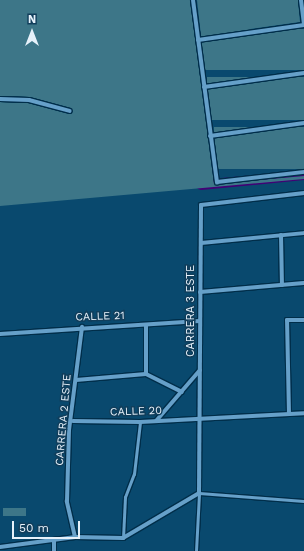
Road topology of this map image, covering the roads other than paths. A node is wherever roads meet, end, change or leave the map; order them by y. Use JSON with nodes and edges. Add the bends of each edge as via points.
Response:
{"nodes":[{"id":1,"x":193,"y":0,"type":"edge"},
{"id":2,"x":301,"y":0,"type":"edge"},
{"id":3,"x":304,"y":25,"type":"edge"},
{"id":4,"x":198,"y":40,"type":"junction"},
{"id":5,"x":304,"y":73,"type":"edge"},
{"id":6,"x":204,"y":87,"type":"junction"},
{"id":7,"x":0,"y":99,"type":"edge"},
{"id":8,"x":70,"y":111,"type":"dead end"},
{"id":9,"x":304,"y":123,"type":"edge"},
{"id":10,"x":210,"y":136,"type":"junction"},
{"id":11,"x":304,"y":172,"type":"edge"},
{"id":12,"x":304,"y":194,"type":"edge"},
{"id":13,"x":304,"y":233,"type":"edge"},
{"id":14,"x":281,"y":235,"type":"junction"},
{"id":15,"x":200,"y":242,"type":"junction"},
{"id":16,"x":304,"y":283,"type":"edge"},
{"id":17,"x":282,"y":285,"type":"junction"},
{"id":18,"x":200,"y":292,"type":"junction"},
{"id":19,"x":304,"y":320,"type":"edge"},
{"id":20,"x":200,"y":321,"type":"junction"},
{"id":21,"x":146,"y":325,"type":"junction"},
{"id":22,"x":82,"y":327,"type":"junction"},
{"id":23,"x":0,"y":334,"type":"edge"},
{"id":24,"x":200,"y":370,"type":"junction"},
{"id":25,"x":146,"y":374,"type":"junction"},
{"id":26,"x":76,"y":380,"type":"junction"},
{"id":27,"x":182,"y":392,"type":"junction"},
{"id":28,"x":304,"y":413,"type":"edge"},
{"id":29,"x":288,"y":414,"type":"junction"},
{"id":30,"x":200,"y":416,"type":"junction"},
{"id":31,"x":73,"y":421,"type":"junction"},
{"id":32,"x":155,"y":421,"type":"junction"},
{"id":33,"x":140,"y":422,"type":"junction"},
{"id":34,"x":199,"y":493,"type":"junction"},
{"id":35,"x":304,"y":501,"type":"edge"},
{"id":36,"x":75,"y":537,"type":"junction"},
{"id":37,"x":124,"y":538,"type":"junction"},
{"id":38,"x":54,"y":540,"type":"junction"},
{"id":39,"x":0,"y":547,"type":"edge"},
{"id":40,"x":54,"y":551,"type":"edge"},
{"id":41,"x":196,"y":551,"type":"edge"}],
"edges":[{"from":1,"to":4,"type":"street"},
{"from":2,"to":3,"type":"street"},
{"from":3,"to":4,"type":"street"},
{"from":4,"to":6,"type":"street"},
{"from":5,"to":6,"type":"street"},
{"from":6,"to":10,"type":"street"},
{"from":7,"to":8,"type":"street","via":[[29,100]]},
{"from":9,"to":10,"type":"street"},
{"from":10,"to":11,"type":"street","via":[[217,182]]},
{"from":12,"to":15,"type":"street","name":"CARRERA 3 ESTE","via":[[201,205]]},
{"from":13,"to":14,"type":"street"},
{"from":14,"to":15,"type":"street"},
{"from":14,"to":17,"type":"street"},
{"from":15,"to":18,"type":"street","name":"CARRERA 3 ESTE"},
{"from":16,"to":17,"type":"street"},
{"from":17,"to":18,"type":"street"},
{"from":18,"to":20,"type":"street","name":"CARRERA 3 ESTE"},
{"from":19,"to":29,"type":"street","via":[[287,320]]},
{"from":20,"to":21,"type":"street","name":"CALLE 21"},
{"from":20,"to":24,"type":"street","name":"CARRERA 3 ESTE"},
{"from":21,"to":22,"type":"street","name":"CALLE 21"},
{"from":21,"to":25,"type":"street"},
{"from":22,"to":23,"type":"street","name":"CALLE 21"},
{"from":22,"to":26,"type":"street","name":"CARRERA 2 ESTE"},
{"from":24,"to":27,"type":"street"},
{"from":24,"to":30,"type":"street","name":"CARRERA 3 ESTE"},
{"from":25,"to":26,"type":"street"},
{"from":25,"to":27,"type":"street"},
{"from":26,"to":31,"type":"street","name":"CARRERA 2 ESTE"},
{"from":27,"to":32,"type":"street"},
{"from":28,"to":29,"type":"street","name":"CALLE 20"},
{"from":29,"to":30,"type":"street","name":"CALLE 20","via":[[258,418]]},
{"from":30,"to":32,"type":"street","name":"CALLE 20"},
{"from":30,"to":34,"type":"street","name":"CARRERA 3 ESTE"},
{"from":31,"to":33,"type":"street","name":"CALLE 20"},
{"from":31,"to":36,"type":"street","name":"CARRERA 2 ESTE","via":[[67,501]]},
{"from":32,"to":33,"type":"street","name":"CALLE 20"},
{"from":33,"to":37,"type":"lane","via":[[134,474],[125,497]]},
{"from":34,"to":35,"type":"lane"},
{"from":34,"to":37,"type":"street"},
{"from":34,"to":41,"type":"lane"},
{"from":36,"to":37,"type":"street"},
{"from":36,"to":38,"type":"street"},
{"from":38,"to":39,"type":"street"},
{"from":38,"to":40,"type":"street"}]}
